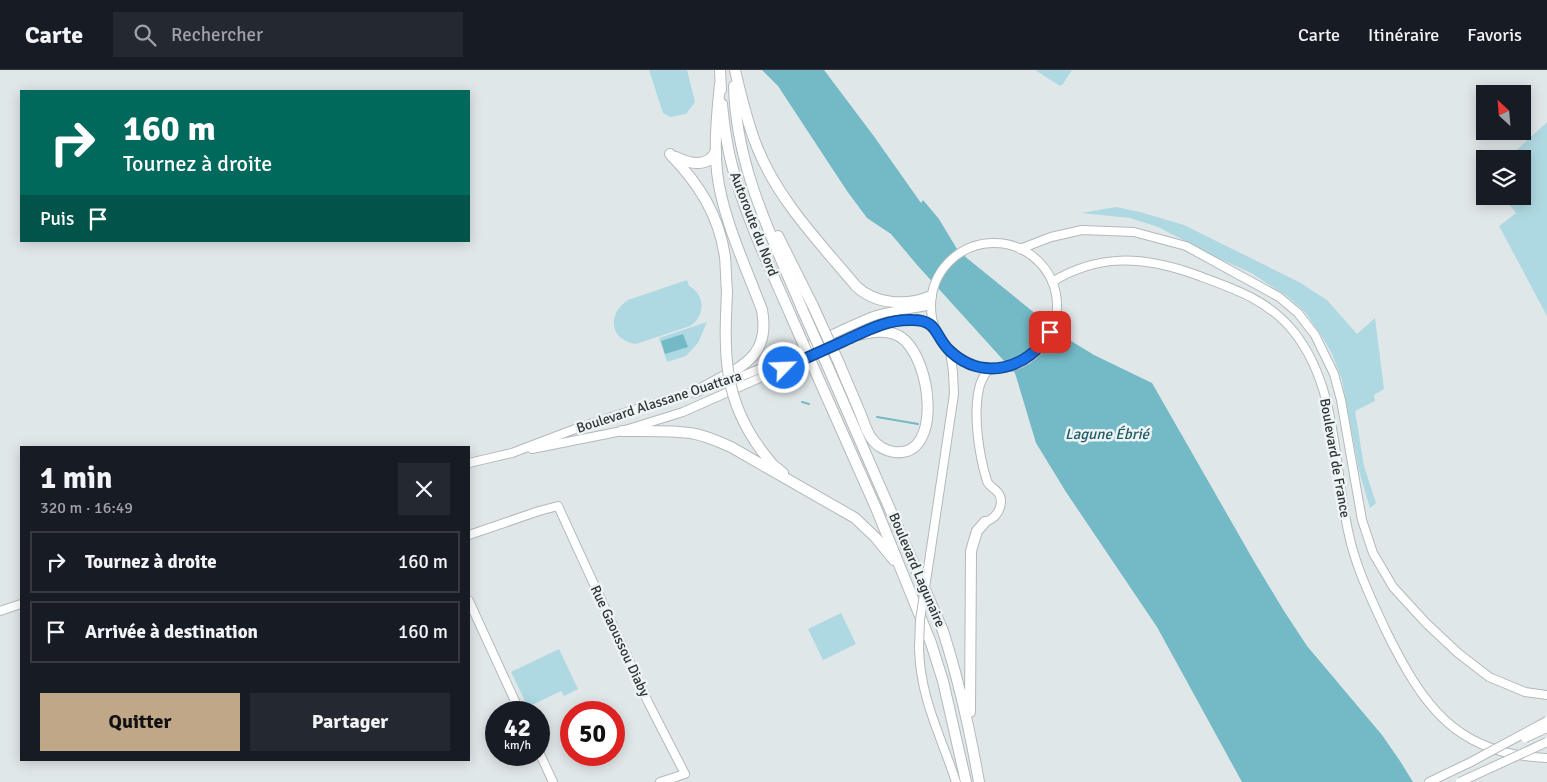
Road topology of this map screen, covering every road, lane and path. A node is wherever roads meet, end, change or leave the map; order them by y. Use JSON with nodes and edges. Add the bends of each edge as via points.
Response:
{"nodes":[{"id":1,"x":720,"y":70,"type":"edge"},
{"id":2,"x":734,"y":70,"type":"edge"},
{"id":3,"x":720,"y":84,"type":"junction"},
{"id":4,"x":716,"y":152,"type":"junction"},
{"id":5,"x":760,"y":208,"type":"junction"},
{"id":6,"x":1020,"y":248,"type":"junction"},
{"id":7,"x":1052,"y":282,"type":"junction"},
{"id":8,"x":932,"y":296,"type":"junction"},
{"id":9,"x":934,"y":327,"type":"junction"},
{"id":10,"x":858,"y":335,"type":"junction"},
{"id":11,"x":950,"y":351,"type":"junction"},
{"id":12,"x":828,"y":367,"type":"joint"},
{"id":13,"x":989,"y":368,"type":"junction"},
{"id":14,"x":816,"y":373,"type":"joint"},
{"id":15,"x":696,"y":392,"type":"junction"},
{"id":16,"x":622,"y":430,"type":"junction"},
{"id":17,"x":512,"y":453,"type":"junction"},
{"id":18,"x":470,"y":463,"type":"edge"},
{"id":19,"x":803,"y":490,"type":"junction"},
{"id":20,"x":985,"y":522,"type":"joint"},
{"id":21,"x":470,"y":535,"type":"edge"},
{"id":22,"x":899,"y":566,"type":"junction"},
{"id":23,"x":470,"y":603,"type":"edge"},
{"id":24,"x":20,"y":604,"type":"edge"},
{"id":25,"x":0,"y":611,"type":"edge"},
{"id":26,"x":1547,"y":695,"type":"edge"},
{"id":27,"x":515,"y":701,"type":"edge"},
{"id":28,"x":1547,"y":722,"type":"edge"},
{"id":29,"x":1547,"y":728,"type":"edge"},
{"id":30,"x":970,"y":730,"type":"junction"},
{"id":31,"x":1547,"y":742,"type":"edge"},
{"id":32,"x":1547,"y":758,"type":"edge"},
{"id":33,"x":1469,"y":763,"type":"junction"},
{"id":34,"x":546,"y":766,"type":"edge"},
{"id":35,"x":553,"y":782,"type":"edge"},
{"id":36,"x":660,"y":782,"type":"edge"},
{"id":37,"x":956,"y":782,"type":"edge"},
{"id":38,"x":966,"y":782,"type":"edge"},
{"id":39,"x":979,"y":782,"type":"edge"},
{"id":40,"x":1429,"y":782,"type":"edge"},
{"id":41,"x":1460,"y":782,"type":"edge"}],
"edges":[{"from":1,"to":3,"type":"highway","name":"Autoroute du Nord"},
{"from":2,"to":5,"type":"highway","name":"Autoroute du Nord","via":[[740,141]]},
{"from":2,"to":8,"type":"highway","via":[[747,121],[769,171],[794,211],[856,286],[876,299],[889,302]]},
{"from":3,"to":4,"type":"highway"},
{"from":3,"to":14,"type":"highway","name":"Autoroute du Nord","bridge":true,"via":[[727,143],[736,182]]},
{"from":4,"to":15,"type":"highway","via":[[728,221],[762,310],[764,332],[753,357],[743,366]]},
{"from":4,"to":19,"type":"highway","bridge":true,"via":[[702,164],[670,154],[696,183],[715,217],[721,238],[727,292],[726,357],[741,417],[773,465]]},
{"from":5,"to":10,"type":"highway","bridge":true,"via":[[782,243],[813,306],[872,440],[884,449],[903,453],[920,440],[928,418],[926,381],[905,340],[879,331]]},
{"from":5,"to":12,"type":"highway","name":"Autoroute du Nord","bridge":true},
{"from":6,"to":7,"type":"main road","via":[[1042,265]]},
{"from":6,"to":8,"type":"main road","via":[[994,243],[964,250],[944,268]]},
{"from":6,"to":26,"type":"main road","name":"Boulevard de France","via":[[1082,230],[1134,232],[1158,237],[1186,246],[1279,297],[1298,313],[1315,335],[1334,374],[1366,535],[1393,587],[1426,623],[1481,672],[1509,687]]},
{"from":7,"to":13,"type":"main road","via":[[1056,310],[1045,342],[1016,364]]},
{"from":7,"to":32,"type":"main road","name":"Boulevard de France","via":[[1077,269],[1104,261],[1151,262],[1228,286],[1267,306],[1282,319],[1303,345],[1320,379],[1355,558],[1371,600],[1416,688],[1441,717],[1465,736],[1497,749]]},
{"from":8,"to":9,"type":"main road"},
{"from":8,"to":15,"type":"main road","name":"Boulevard Alassane Ouattara","via":[[919,309],[893,310],[869,318],[738,377]]},
{"from":9,"to":10,"type":"main road","via":[[928,322],[895,321]]},
{"from":9,"to":11,"type":"main road"},
{"from":10,"to":16,"type":"main road","via":[[683,412]]},
{"from":11,"to":13,"type":"main road","via":[[966,362]]},
{"from":11,"to":37,"type":"main road","bridge":true,"via":[[954,394],[920,620],[919,648],[926,700]]},
{"from":12,"to":30,"type":"highway","name":"Boulevard Lagunaire","via":[[943,631]]},
{"from":13,"to":20,"type":"main road","via":[[978,389],[978,429],[988,484],[998,492],[1001,504],[996,516]]},
{"from":14,"to":22,"type":"highway","name":"Boulevard Lagunaire"},
{"from":15,"to":17,"type":"main road","name":"Boulevard Alassane Ouattara","via":[[575,429]]},
{"from":16,"to":17,"type":"main road"},
{"from":16,"to":19,"type":"highway","via":[[674,431],[713,439]]},
{"from":17,"to":18,"type":"main road","name":"Boulevard Alassane Ouattara"},
{"from":19,"to":22,"type":"highway","via":[[855,518]]},
{"from":20,"to":30,"type":"highway","via":[[977,531],[971,551]]},
{"from":21,"to":36,"type":"main road","name":"Rue Gaoussou Diaby","via":[[558,506],[685,774]]},
{"from":22,"to":38,"type":"highway","name":"Boulevard Lagunaire","via":[[943,680]]},
{"from":23,"to":27,"type":"main road"},
{"from":24,"to":25,"type":"main road"},
{"from":28,"to":33,"type":"main road","bridge":true},
{"from":29,"to":33,"type":"main road","bridge":true},
{"from":30,"to":39,"type":"highway","name":"Boulevard Lagunaire"},
{"from":31,"to":41,"type":"main road","bridge":true},
{"from":33,"to":40,"type":"main road"},
{"from":34,"to":35,"type":"main road"}]}
